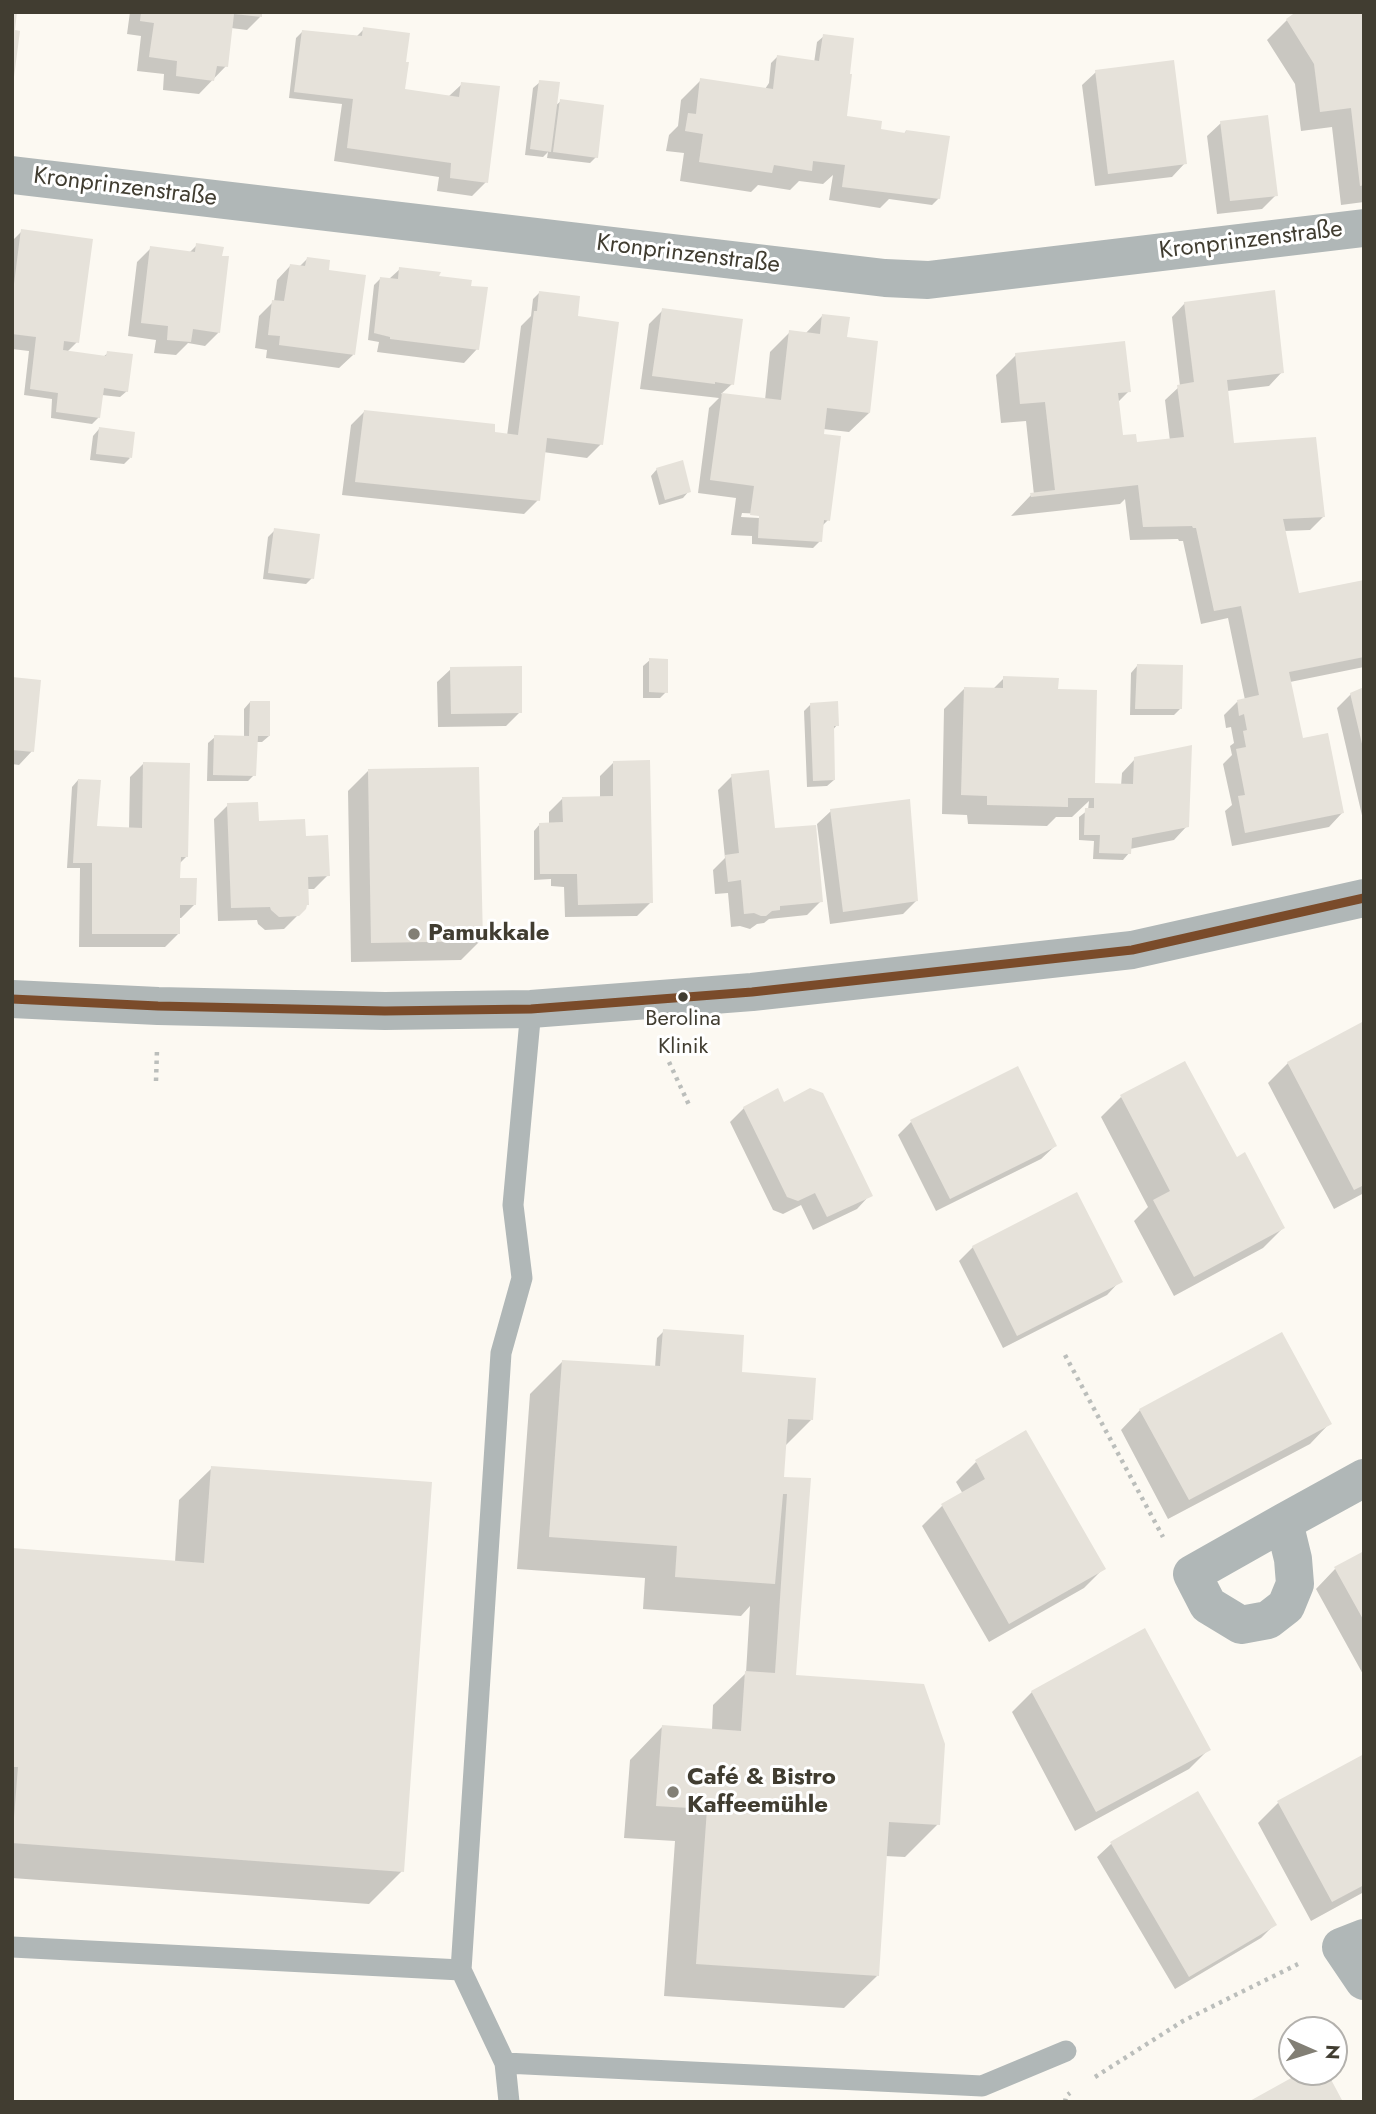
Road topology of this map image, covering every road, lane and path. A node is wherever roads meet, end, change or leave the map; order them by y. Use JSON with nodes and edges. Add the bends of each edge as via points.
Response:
{"nodes":[{"id":1,"x":12,"y":175,"type":"edge"},
{"id":2,"x":1364,"y":228,"type":"edge"},
{"id":3,"x":1364,"y":898,"type":"edge"},
{"id":4,"x":12,"y":999,"type":"edge"},
{"id":5,"x":531,"y":1009,"type":"junction"},
{"id":6,"x":668,"y":1062,"type":"dead end"},
{"id":7,"x":690,"y":1107,"type":"dead end"},
{"id":8,"x":1065,"y":1354,"type":"dead end"},
{"id":9,"x":1364,"y":1478,"type":"edge"},
{"id":10,"x":1284,"y":1522,"type":"junction"},
{"id":11,"x":1192,"y":1574,"type":"junction"},
{"id":12,"x":1353,"y":1943,"type":"edge"},
{"id":13,"x":12,"y":1948,"type":"edge"},
{"id":14,"x":461,"y":1970,"type":"junction"},
{"id":15,"x":1364,"y":1981,"type":"edge"},
{"id":16,"x":1066,"y":2051,"type":"dead end"},
{"id":17,"x":505,"y":2063,"type":"junction"},
{"id":18,"x":1089,"y":2081,"type":"dead end"},
{"id":19,"x":1078,"y":2088,"type":"dead end"},
{"id":20,"x":509,"y":2102,"type":"edge"},
{"id":21,"x":1065,"y":2102,"type":"edge"}],
"edges":[{"from":1,"to":2,"type":"street","name":"Kronprinzenstraße","via":[[918,280]]},
{"from":3,"to":5,"type":"street","via":[[1132,950],[752,992]]},
{"from":4,"to":5,"type":"street","via":[[385,1011]]},
{"from":5,"to":14,"type":"lane","via":[[513,1205],[522,1278],[501,1353]]},
{"from":6,"to":7,"type":"path"},
{"from":8,"to":11,"type":"path","via":[[1163,1538]]},
{"from":9,"to":10,"type":"street"},
{"from":10,"to":11,"type":"street"},
{"from":10,"to":11,"type":"street","via":[[1295,1584],[1286,1606],[1268,1620],[1241,1625],[1224,1615],[1208,1605]]},
{"from":12,"to":15,"type":"street"},
{"from":12,"to":18,"type":"path","via":[[1286,1968],[1183,2021]]},
{"from":13,"to":14,"type":"lane"},
{"from":14,"to":17,"type":"lane"},
{"from":16,"to":17,"type":"lane","via":[[982,2086]]},
{"from":17,"to":20,"type":"lane"},
{"from":19,"to":21,"type":"path"}]}
